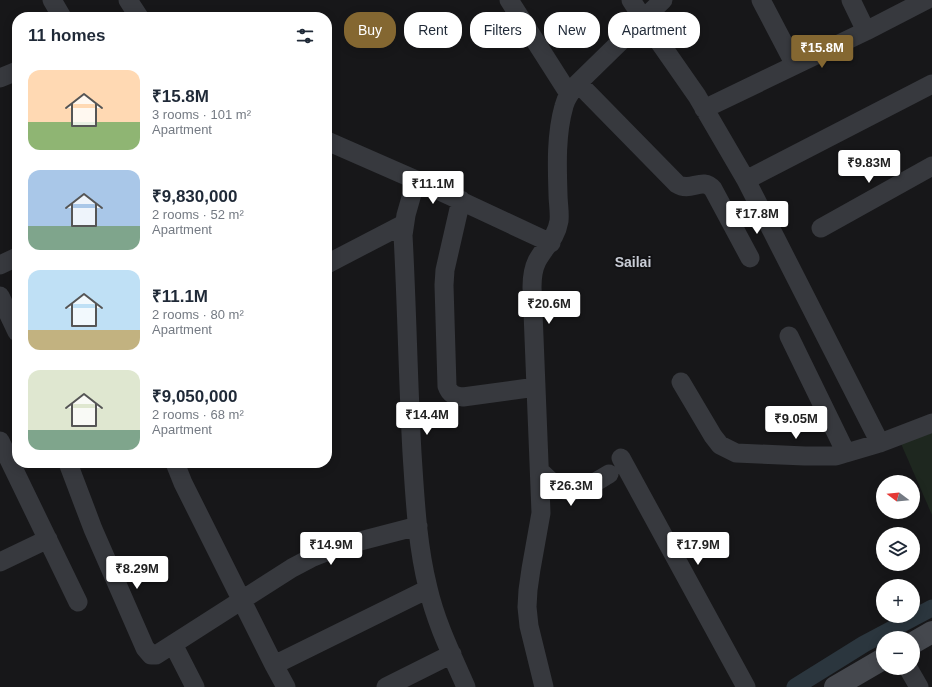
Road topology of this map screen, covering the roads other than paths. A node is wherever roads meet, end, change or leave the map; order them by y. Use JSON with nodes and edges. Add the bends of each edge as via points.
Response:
{"nodes":[{"id":1,"x":52,"y":0,"type":"edge"},
{"id":2,"x":128,"y":0,"type":"edge"},
{"id":3,"x":509,"y":0,"type":"edge"},
{"id":4,"x":631,"y":0,"type":"edge"},
{"id":5,"x":663,"y":0,"type":"edge"},
{"id":6,"x":761,"y":0,"type":"edge"},
{"id":7,"x":851,"y":0,"type":"edge"},
{"id":8,"x":926,"y":0,"type":"edge"},
{"id":9,"x":59,"y":12,"type":"edge"},
{"id":10,"x":136,"y":12,"type":"edge"},
{"id":11,"x":639,"y":12,"type":"edge"},
{"id":12,"x":652,"y":12,"type":"edge"},
{"id":13,"x":866,"y":31,"type":"junction"},
{"id":14,"x":615,"y":48,"type":"edge"},
{"id":15,"x":663,"y":48,"type":"edge"},
{"id":16,"x":795,"y":65,"type":"junction"},
{"id":17,"x":12,"y":73,"type":"edge"},
{"id":18,"x":0,"y":78,"type":"edge"},
{"id":19,"x":932,"y":84,"type":"edge"},
{"id":20,"x":574,"y":88,"type":"junction"},
{"id":21,"x":704,"y":109,"type":"junction"},
{"id":22,"x":332,"y":143,"type":"edge"},
{"id":23,"x":932,"y":166,"type":"edge"},
{"id":24,"x":416,"y":180,"type":"junction"},
{"id":25,"x":746,"y":180,"type":"junction"},
{"id":26,"x":461,"y":200,"type":"junction"},
{"id":27,"x":404,"y":224,"type":"junction"},
{"id":28,"x":821,"y":228,"type":"dead end"},
{"id":29,"x":551,"y":243,"type":"junction"},
{"id":30,"x":750,"y":258,"type":"dead end"},
{"id":31,"x":12,"y":259,"type":"edge"},
{"id":32,"x":332,"y":261,"type":"edge"},
{"id":33,"x":0,"y":265,"type":"edge"},
{"id":34,"x":0,"y":296,"type":"edge"},
{"id":35,"x":12,"y":321,"type":"edge"},
{"id":36,"x":790,"y":336,"type":"dead end"},
{"id":37,"x":681,"y":382,"type":"dead end"},
{"id":38,"x":536,"y":387,"type":"junction"},
{"id":39,"x":932,"y":423,"type":"edge"},
{"id":40,"x":0,"y":441,"type":"edge"},
{"id":41,"x":880,"y":443,"type":"junction"},
{"id":42,"x":846,"y":453,"type":"junction"},
{"id":43,"x":621,"y":458,"type":"dead end"},
{"id":44,"x":12,"y":466,"type":"edge"},
{"id":45,"x":13,"y":468,"type":"edge"},
{"id":46,"x":70,"y":468,"type":"edge"},
{"id":47,"x":177,"y":468,"type":"edge"},
{"id":48,"x":540,"y":471,"type":"junction"},
{"id":49,"x":609,"y":474,"type":"dead end"},
{"id":50,"x":418,"y":526,"type":"junction"},
{"id":51,"x":48,"y":539,"type":"junction"},
{"id":52,"x":0,"y":562,"type":"edge"},
{"id":53,"x":428,"y":589,"type":"junction"},
{"id":54,"x":242,"y":601,"type":"junction"},
{"id":55,"x":78,"y":602,"type":"dead end"},
{"id":56,"x":932,"y":632,"type":"edge"},
{"id":57,"x":920,"y":639,"type":"edge"},
{"id":58,"x":173,"y":644,"type":"junction"},
{"id":59,"x":452,"y":654,"type":"junction"},
{"id":60,"x":876,"y":663,"type":"edge"},
{"id":61,"x":274,"y":665,"type":"junction"},
{"id":62,"x":912,"y":675,"type":"edge"},
{"id":63,"x":195,"y":687,"type":"edge"},
{"id":64,"x":286,"y":687,"type":"edge"},
{"id":65,"x":386,"y":687,"type":"edge"},
{"id":66,"x":466,"y":687,"type":"edge"},
{"id":67,"x":544,"y":687,"type":"edge"},
{"id":68,"x":746,"y":687,"type":"edge"},
{"id":69,"x":835,"y":687,"type":"edge"},
{"id":70,"x":919,"y":687,"type":"edge"}],
"edges":[{"from":1,"to":9,"type":"street"},
{"from":2,"to":10,"type":"street"},
{"from":3,"to":20,"type":"street"},
{"from":4,"to":11,"type":"street"},
{"from":5,"to":12,"type":"street"},
{"from":6,"to":16,"type":"street"},
{"from":7,"to":13,"type":"street"},
{"from":8,"to":13,"type":"street"},
{"from":13,"to":16,"type":"street"},
{"from":14,"to":20,"type":"street"},
{"from":15,"to":21,"type":"street"},
{"from":16,"to":21,"type":"street"},
{"from":17,"to":18,"type":"street"},
{"from":19,"to":25,"type":"street"},
{"from":20,"to":29,"type":"street","via":[[564,105],[559,134],[559,220]]},
{"from":20,"to":30,"type":"street","via":[[677,184],[686,188],[703,183],[709,185]]},
{"from":21,"to":25,"type":"street"},
{"from":22,"to":24,"type":"street"},
{"from":23,"to":28,"type":"street"},
{"from":24,"to":26,"type":"street"},
{"from":24,"to":27,"type":"street"},
{"from":25,"to":41,"type":"street"},
{"from":26,"to":29,"type":"street"},
{"from":26,"to":38,"type":"street","via":[[445,270],[447,386],[450,393],[463,397]]},
{"from":27,"to":32,"type":"street"},
{"from":27,"to":50,"type":"street","via":[[410,417]]},
{"from":29,"to":38,"type":"street","via":[[533,272]]},
{"from":31,"to":33,"type":"street"},
{"from":34,"to":35,"type":"street"},
{"from":36,"to":42,"type":"street"},
{"from":37,"to":42,"type":"street","via":[[713,436],[720,445],[731,451],[821,457]]},
{"from":38,"to":48,"type":"street"},
{"from":39,"to":41,"type":"street"},
{"from":40,"to":44,"type":"street"},
{"from":41,"to":42,"type":"street"},
{"from":43,"to":68,"type":"street"},
{"from":45,"to":51,"type":"street"},
{"from":46,"to":58,"type":"street","via":[[93,529],[147,653],[156,655]]},
{"from":47,"to":54,"type":"street"},
{"from":48,"to":49,"type":"street","via":[[556,486],[571,491],[578,491]]},
{"from":48,"to":67,"type":"street","via":[[541,513],[527,608]]},
{"from":50,"to":53,"type":"street"},
{"from":50,"to":54,"type":"street","via":[[325,551],[292,568]]},
{"from":51,"to":52,"type":"street"},
{"from":51,"to":55,"type":"street"},
{"from":53,"to":59,"type":"street"},
{"from":53,"to":61,"type":"street"},
{"from":54,"to":58,"type":"street"},
{"from":54,"to":61,"type":"street"},
{"from":56,"to":57,"type":"main road"},
{"from":58,"to":63,"type":"street"},
{"from":59,"to":65,"type":"street"},
{"from":59,"to":66,"type":"street"},
{"from":60,"to":69,"type":"main road"},
{"from":61,"to":64,"type":"street"},
{"from":62,"to":70,"type":"street"}]}
